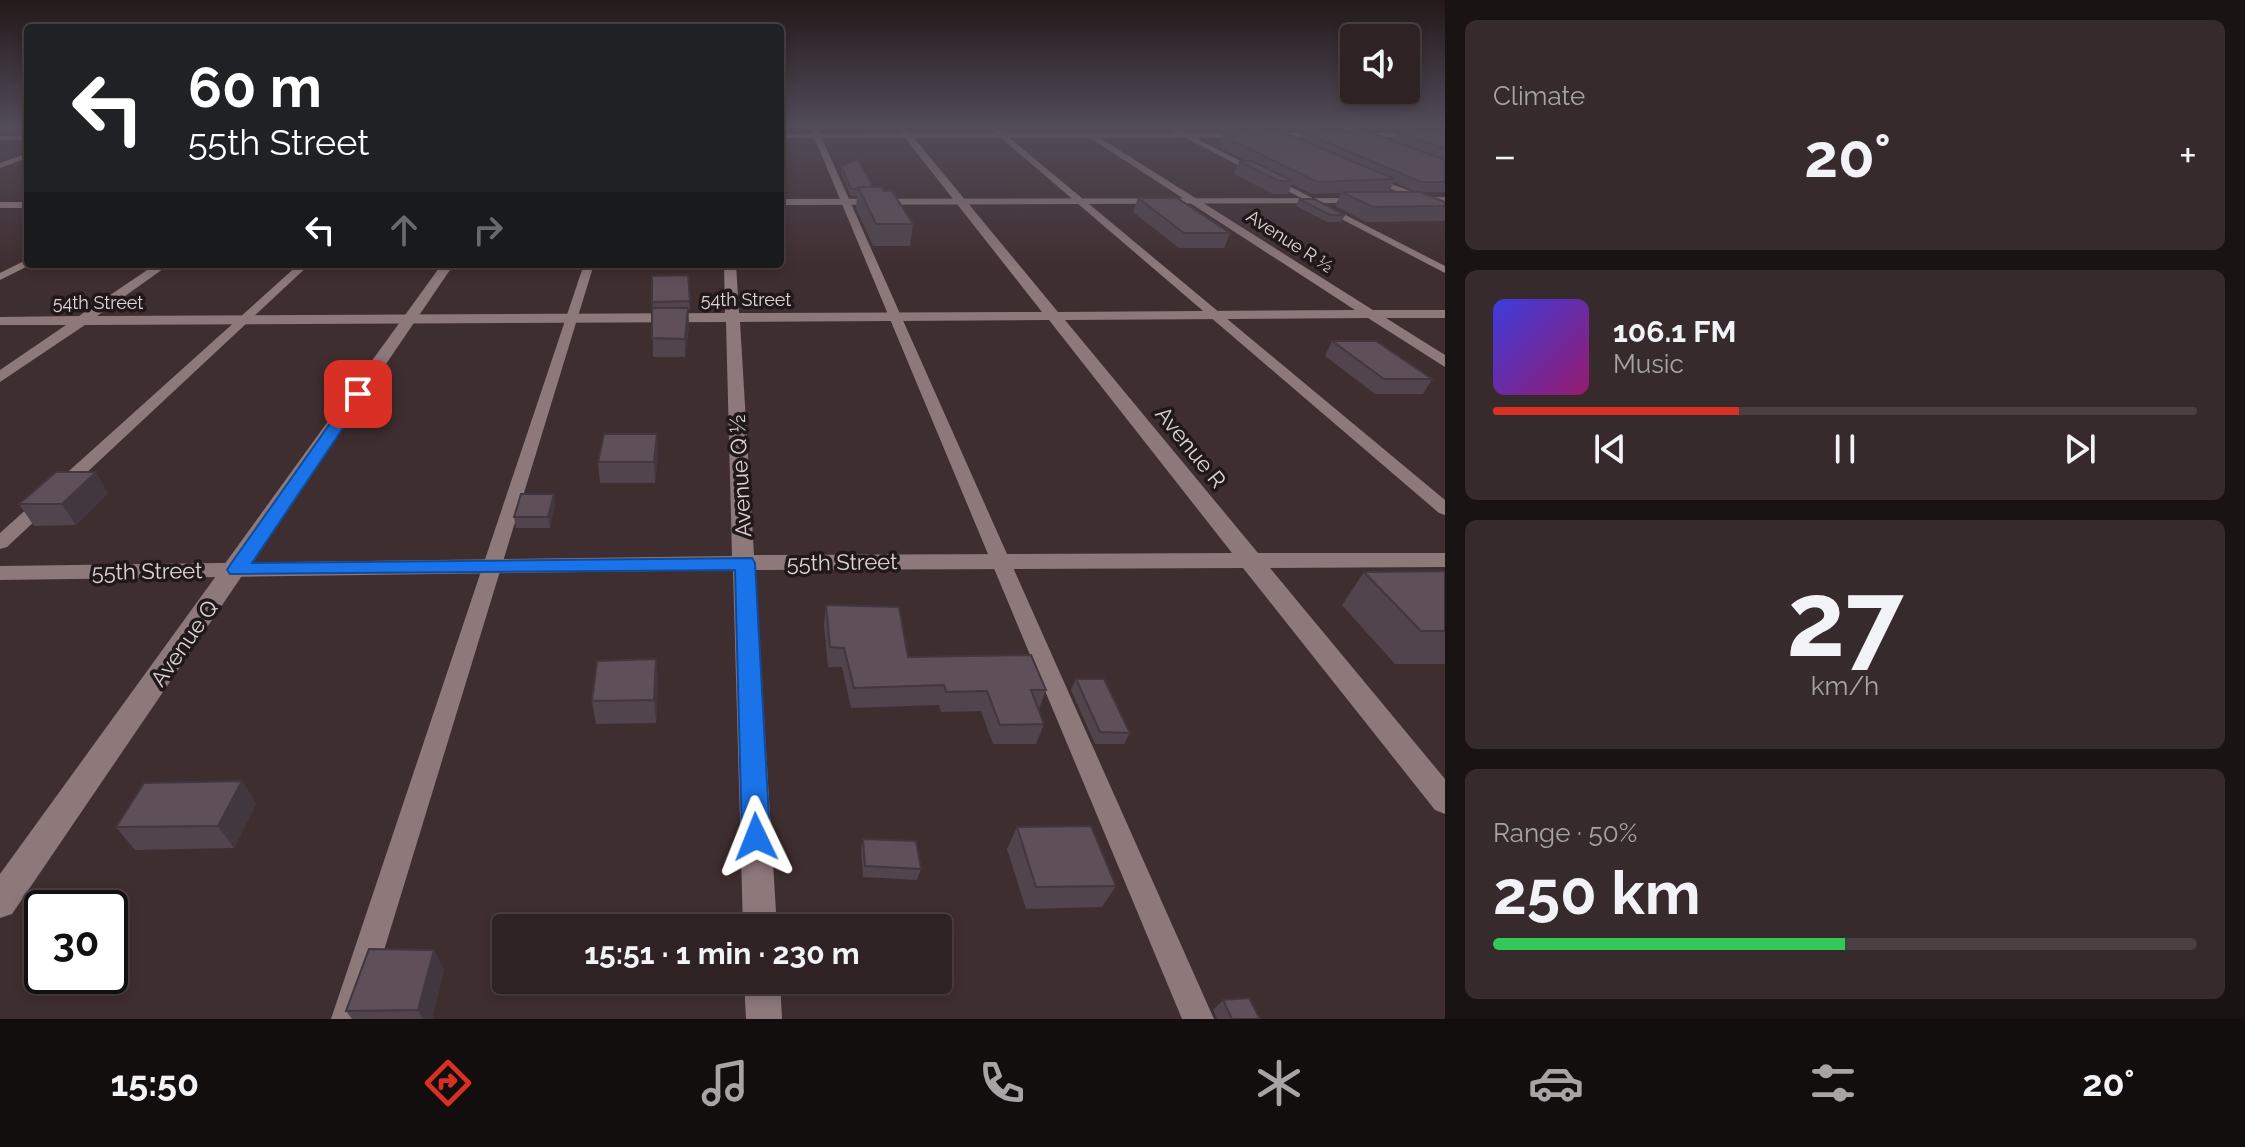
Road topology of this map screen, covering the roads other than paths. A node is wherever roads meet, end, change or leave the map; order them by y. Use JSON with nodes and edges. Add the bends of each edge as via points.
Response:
{"nodes":[{"id":1,"x":833,"y":173,"type":"edge"},
{"id":2,"x":937,"y":173,"type":"edge"},
{"id":3,"x":1045,"y":173,"type":"edge"},
{"id":4,"x":1149,"y":173,"type":"edge"},
{"id":5,"x":1255,"y":173,"type":"edge"},
{"id":6,"x":1360,"y":173,"type":"edge"},
{"id":7,"x":24,"y":200,"type":"edge"},
{"id":8,"x":1370,"y":200,"type":"edge"},
{"id":9,"x":1401,"y":200,"type":"edge"},
{"id":10,"x":1424,"y":200,"type":"junction"},
{"id":11,"x":1445,"y":200,"type":"edge"},
{"id":12,"x":1079,"y":201,"type":"junction"},
{"id":13,"x":1193,"y":201,"type":"junction"},
{"id":14,"x":1310,"y":201,"type":"junction"},
{"id":15,"x":784,"y":202,"type":"edge"},
{"id":16,"x":846,"y":202,"type":"junction"},
{"id":17,"x":961,"y":202,"type":"junction"},
{"id":18,"x":13,"y":205,"type":"junction"},
{"id":19,"x":24,"y":205,"type":"edge"},
{"id":20,"x":0,"y":208,"type":"edge"},
{"id":21,"x":1445,"y":209,"type":"edge"},
{"id":22,"x":24,"y":264,"type":"edge"},
{"id":23,"x":158,"y":268,"type":"edge"},
{"id":24,"x":301,"y":268,"type":"edge"},
{"id":25,"x":445,"y":268,"type":"edge"},
{"id":26,"x":588,"y":268,"type":"edge"},
{"id":27,"x":730,"y":268,"type":"edge"},
{"id":28,"x":1445,"y":270,"type":"edge"},
{"id":29,"x":0,"y":277,"type":"edge"},
{"id":30,"x":1371,"y":314,"type":"junction"},
{"id":31,"x":1445,"y":314,"type":"edge"},
{"id":32,"x":1215,"y":315,"type":"junction"},
{"id":33,"x":1052,"y":316,"type":"junction"},
{"id":34,"x":731,"y":317,"type":"junction"},
{"id":35,"x":893,"y":317,"type":"junction"},
{"id":36,"x":573,"y":318,"type":"junction"},
{"id":37,"x":410,"y":319,"type":"junction"},
{"id":38,"x":244,"y":320,"type":"junction"},
{"id":39,"x":0,"y":321,"type":"edge"},
{"id":40,"x":82,"y":321,"type":"junction"},
{"id":41,"x":1445,"y":362,"type":"edge"},
{"id":42,"x":0,"y":377,"type":"edge"},
{"id":43,"x":1445,"y":509,"type":"edge"},
{"id":44,"x":0,"y":543,"type":"edge"},
{"id":45,"x":1251,"y":560,"type":"junction"},
{"id":46,"x":1445,"y":560,"type":"edge"},
{"id":47,"x":1002,"y":561,"type":"junction"},
{"id":48,"x":745,"y":563,"type":"junction"},
{"id":49,"x":492,"y":566,"type":"junction"},
{"id":50,"x":237,"y":570,"type":"junction"},
{"id":51,"x":0,"y":573,"type":"edge"},
{"id":52,"x":1445,"y":801,"type":"edge"},
{"id":53,"x":0,"y":902,"type":"edge"},
{"id":54,"x":759,"y":914,"type":"edge"},
{"id":55,"x":763,"y":994,"type":"edge"},
{"id":56,"x":347,"y":1019,"type":"edge"},
{"id":57,"x":764,"y":1019,"type":"edge"},
{"id":58,"x":1198,"y":1019,"type":"edge"}],
"edges":[{"from":1,"to":16,"type":"lane"},
{"from":2,"to":17,"type":"street","name":"Avenue R"},
{"from":3,"to":12,"type":"lane"},
{"from":4,"to":13,"type":"street","name":"Avenue R ½"},
{"from":5,"to":14,"type":"lane"},
{"from":6,"to":10,"type":"street"},
{"from":7,"to":18,"type":"street"},
{"from":8,"to":14,"type":"street"},
{"from":9,"to":10,"type":"street"},
{"from":10,"to":11,"type":"street"},
{"from":10,"to":21,"type":"street"},
{"from":12,"to":13,"type":"street"},
{"from":12,"to":17,"type":"street"},
{"from":12,"to":32,"type":"lane"},
{"from":13,"to":14,"type":"street"},
{"from":13,"to":30,"type":"street","name":"Avenue R ½"},
{"from":14,"to":28,"type":"lane"},
{"from":15,"to":16,"type":"street"},
{"from":16,"to":17,"type":"street"},
{"from":16,"to":35,"type":"lane"},
{"from":17,"to":33,"type":"street","name":"Avenue R"},
{"from":18,"to":19,"type":"street"},
{"from":18,"to":20,"type":"street"},
{"from":22,"to":29,"type":"lane"},
{"from":23,"to":40,"type":"street"},
{"from":24,"to":38,"type":"lane"},
{"from":25,"to":37,"type":"street","name":"Avenue Q"},
{"from":26,"to":36,"type":"lane"},
{"from":27,"to":34,"type":"street","name":"Avenue Q ½"},
{"from":30,"to":31,"type":"street","name":"54th Street"},
{"from":30,"to":32,"type":"street","name":"54th Street"},
{"from":30,"to":41,"type":"street","name":"Avenue R ½"},
{"from":32,"to":33,"type":"street","name":"54th Street"},
{"from":32,"to":43,"type":"lane"},
{"from":33,"to":35,"type":"street","name":"54th Street"},
{"from":33,"to":45,"type":"street","name":"Avenue R"},
{"from":34,"to":35,"type":"street","name":"54th Street"},
{"from":34,"to":36,"type":"street","name":"54th Street"},
{"from":34,"to":48,"type":"street","name":"Avenue Q ½"},
{"from":35,"to":47,"type":"lane"},
{"from":36,"to":37,"type":"street","name":"54th Street"},
{"from":36,"to":49,"type":"lane"},
{"from":37,"to":38,"type":"street","name":"54th Street"},
{"from":37,"to":50,"type":"street","name":"Avenue Q"},
{"from":38,"to":40,"type":"street","name":"54th Street"},
{"from":38,"to":44,"type":"lane"},
{"from":39,"to":40,"type":"street","name":"54th Street"},
{"from":40,"to":42,"type":"street"},
{"from":45,"to":46,"type":"street","name":"55th Street"},
{"from":45,"to":47,"type":"street","name":"55th Street"},
{"from":45,"to":52,"type":"street","name":"Avenue R"},
{"from":47,"to":48,"type":"street","name":"55th Street"},
{"from":47,"to":58,"type":"lane"},
{"from":48,"to":49,"type":"street","name":"55th Street"},
{"from":48,"to":54,"type":"street","name":"Avenue Q ½"},
{"from":49,"to":50,"type":"street","name":"55th Street"},
{"from":49,"to":56,"type":"lane"},
{"from":50,"to":51,"type":"street","name":"55th Street"},
{"from":50,"to":53,"type":"street","name":"Avenue Q"},
{"from":55,"to":57,"type":"street"}]}
